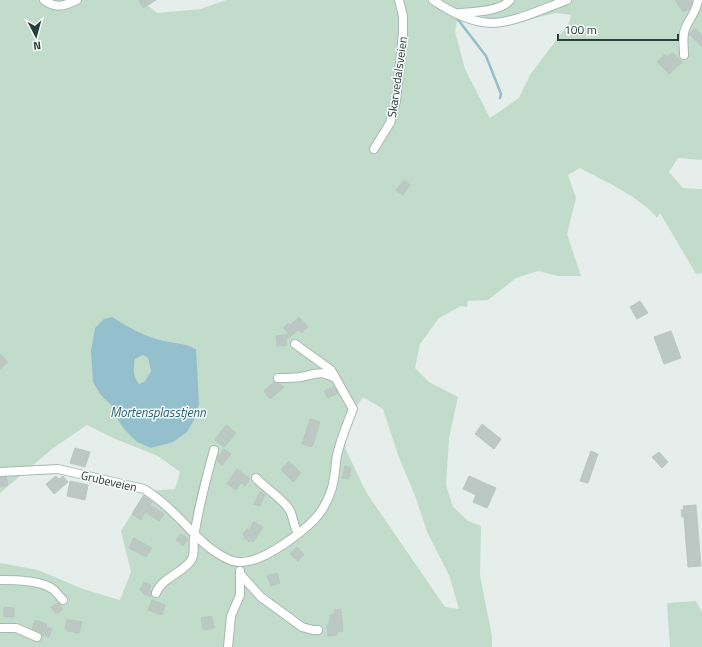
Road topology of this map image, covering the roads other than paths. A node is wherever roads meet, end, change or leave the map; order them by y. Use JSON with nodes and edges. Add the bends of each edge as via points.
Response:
{"nodes":[{"id":1,"x":44,"y":0,"type":"edge"},
{"id":2,"x":77,"y":0,"type":"edge"},
{"id":3,"x":399,"y":0,"type":"edge"},
{"id":4,"x":433,"y":0,"type":"edge"},
{"id":5,"x":510,"y":0,"type":"edge"},
{"id":6,"x":567,"y":0,"type":"edge"},
{"id":7,"x":698,"y":0,"type":"edge"},
{"id":8,"x":457,"y":14,"type":"junction"},
{"id":9,"x":684,"y":55,"type":"dead end"},
{"id":10,"x":374,"y":149,"type":"dead end"},
{"id":11,"x":295,"y":344,"type":"dead end"},
{"id":12,"x":278,"y":378,"type":"dead end"},
{"id":13,"x":336,"y":378,"type":"junction"},
{"id":14,"x":214,"y":450,"type":"dead end"},
{"id":15,"x":0,"y":472,"type":"edge"},
{"id":16,"x":256,"y":478,"type":"dead end"},
{"id":17,"x":298,"y":533,"type":"junction"},
{"id":18,"x":194,"y":535,"type":"junction"},
{"id":19,"x":240,"y":563,"type":"junction"},
{"id":20,"x":240,"y":574,"type":"junction"},
{"id":21,"x":0,"y":580,"type":"edge"},
{"id":22,"x":156,"y":593,"type":"dead end"},
{"id":23,"x":63,"y":600,"type":"dead end"},
{"id":24,"x":0,"y":628,"type":"edge"},
{"id":25,"x":318,"y":630,"type":"dead end"},
{"id":26,"x":37,"y":637,"type":"dead end"},
{"id":27,"x":230,"y":645,"type":"edge"}],
"edges":[{"from":1,"to":2,"type":"street","via":[[56,7]]},
{"from":3,"to":10,"type":"street","name":"Skarvedalsveien","via":[[403,33],[396,101],[390,124]]},
{"from":4,"to":8,"type":"street"},
{"from":5,"to":8,"type":"street","via":[[503,7]]},
{"from":6,"to":8,"type":"street","via":[[507,21],[492,23]]},
{"from":7,"to":9,"type":"street","via":[[697,7],[684,30]]},
{"from":11,"to":13,"type":"street","via":[[331,370]]},
{"from":12,"to":13,"type":"street","via":[[300,377],[319,372]]},
{"from":13,"to":17,"type":"street","via":[[353,409],[338,455],[331,491],[322,510]]},
{"from":14,"to":18,"type":"street"},
{"from":15,"to":18,"type":"street","name":"Grubeveien","via":[[58,469],[144,489],[178,517]]},
{"from":16,"to":17,"type":"street","via":[[289,509]]},
{"from":17,"to":19,"type":"street","via":[[270,553]]},
{"from":18,"to":19,"type":"street","name":"Grubeveien","via":[[217,553]]},
{"from":18,"to":22,"type":"street","via":[[192,559],[164,582]]},
{"from":19,"to":20,"type":"street"},
{"from":20,"to":25,"type":"street","via":[[261,597],[302,628]]},
{"from":20,"to":27,"type":"street","via":[[240,595],[231,616]]},
{"from":21,"to":23,"type":"street","via":[[46,586],[53,589]]},
{"from":24,"to":26,"type":"street","via":[[16,628]]}]}
